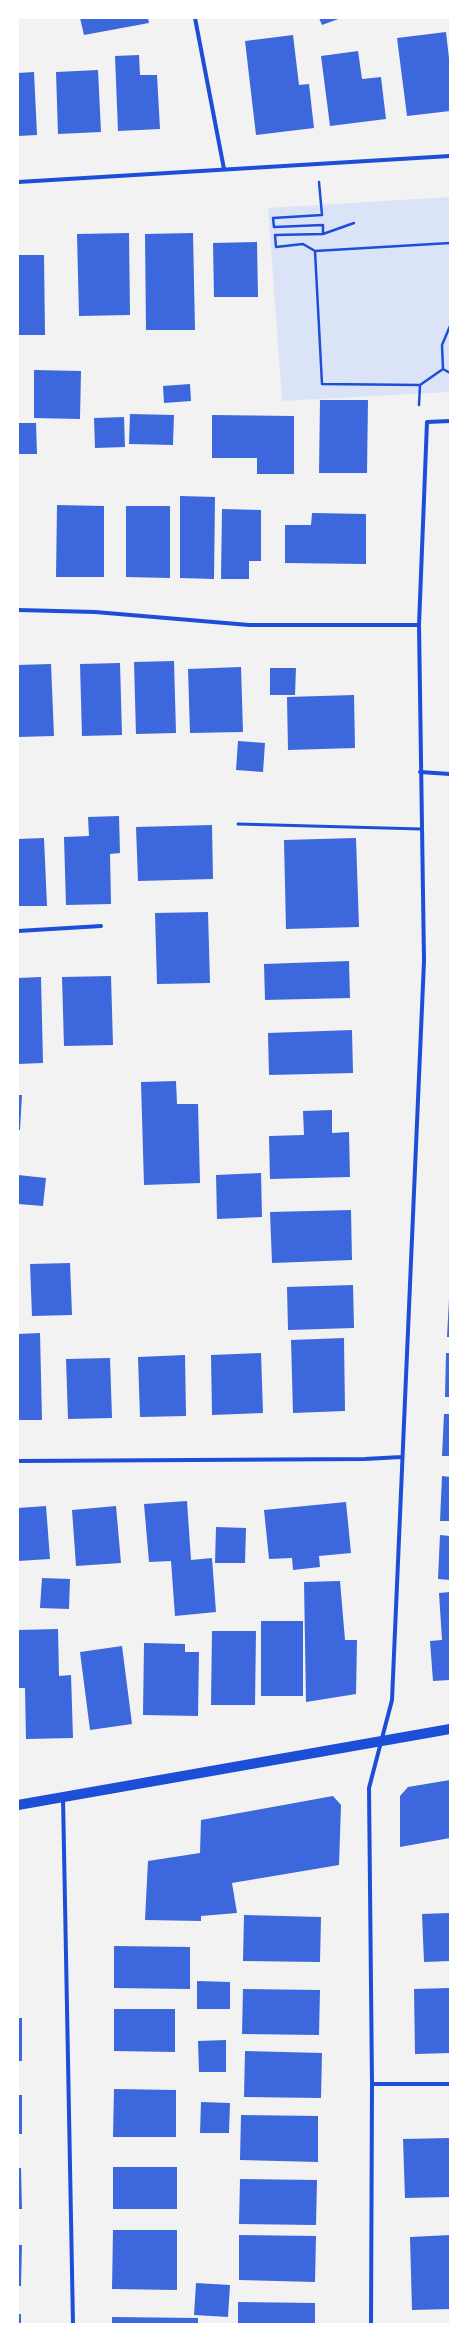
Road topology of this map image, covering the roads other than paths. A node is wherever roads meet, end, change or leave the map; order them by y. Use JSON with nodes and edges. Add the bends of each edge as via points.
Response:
{"nodes":[{"id":1,"x":195,"y":18,"type":"edge"},
{"id":2,"x":450,"y":156,"type":"edge"},
{"id":3,"x":224,"y":170,"type":"junction"},
{"id":4,"x":18,"y":182,"type":"edge"},
{"id":5,"x":450,"y":421,"type":"edge"},
{"id":6,"x":18,"y":610,"type":"edge"},
{"id":7,"x":419,"y":625,"type":"junction"},
{"id":8,"x":420,"y":772,"type":"junction"},
{"id":9,"x":450,"y":774,"type":"edge"},
{"id":10,"x":238,"y":824,"type":"dead end"},
{"id":11,"x":421,"y":829,"type":"junction"},
{"id":12,"x":101,"y":926,"type":"dead end"},
{"id":13,"x":18,"y":931,"type":"edge"},
{"id":14,"x":401,"y":1457,"type":"junction"},
{"id":15,"x":18,"y":1461,"type":"edge"},
{"id":16,"x":450,"y":1729,"type":"edge"},
{"id":17,"x":380,"y":1741,"type":"junction"},
{"id":18,"x":63,"y":1796,"type":"junction"},
{"id":19,"x":18,"y":1805,"type":"edge"},
{"id":20,"x":372,"y":2084,"type":"junction"},
{"id":21,"x":450,"y":2084,"type":"edge"},
{"id":22,"x":73,"y":2324,"type":"edge"},
{"id":23,"x":371,"y":2324,"type":"edge"}],
"edges":[{"from":1,"to":3,"type":"street"},
{"from":2,"to":3,"type":"street"},
{"from":3,"to":4,"type":"street"},
{"from":5,"to":7,"type":"street","via":[[427,422]]},
{"from":6,"to":7,"type":"street","via":[[94,612],[249,625]]},
{"from":7,"to":8,"type":"street"},
{"from":8,"to":9,"type":"street"},
{"from":8,"to":11,"type":"street"},
{"from":10,"to":11,"type":"lane"},
{"from":11,"to":14,"type":"street","via":[[424,962]]},
{"from":12,"to":13,"type":"street"},
{"from":14,"to":15,"type":"street"},
{"from":14,"to":17,"type":"street","via":[[392,1700]]},
{"from":16,"to":17,"type":"main road"},
{"from":17,"to":18,"type":"main road"},
{"from":17,"to":20,"type":"street","via":[[369,1788]]},
{"from":18,"to":19,"type":"main road"},
{"from":18,"to":22,"type":"street"},
{"from":20,"to":21,"type":"street"},
{"from":20,"to":23,"type":"street"}]}
